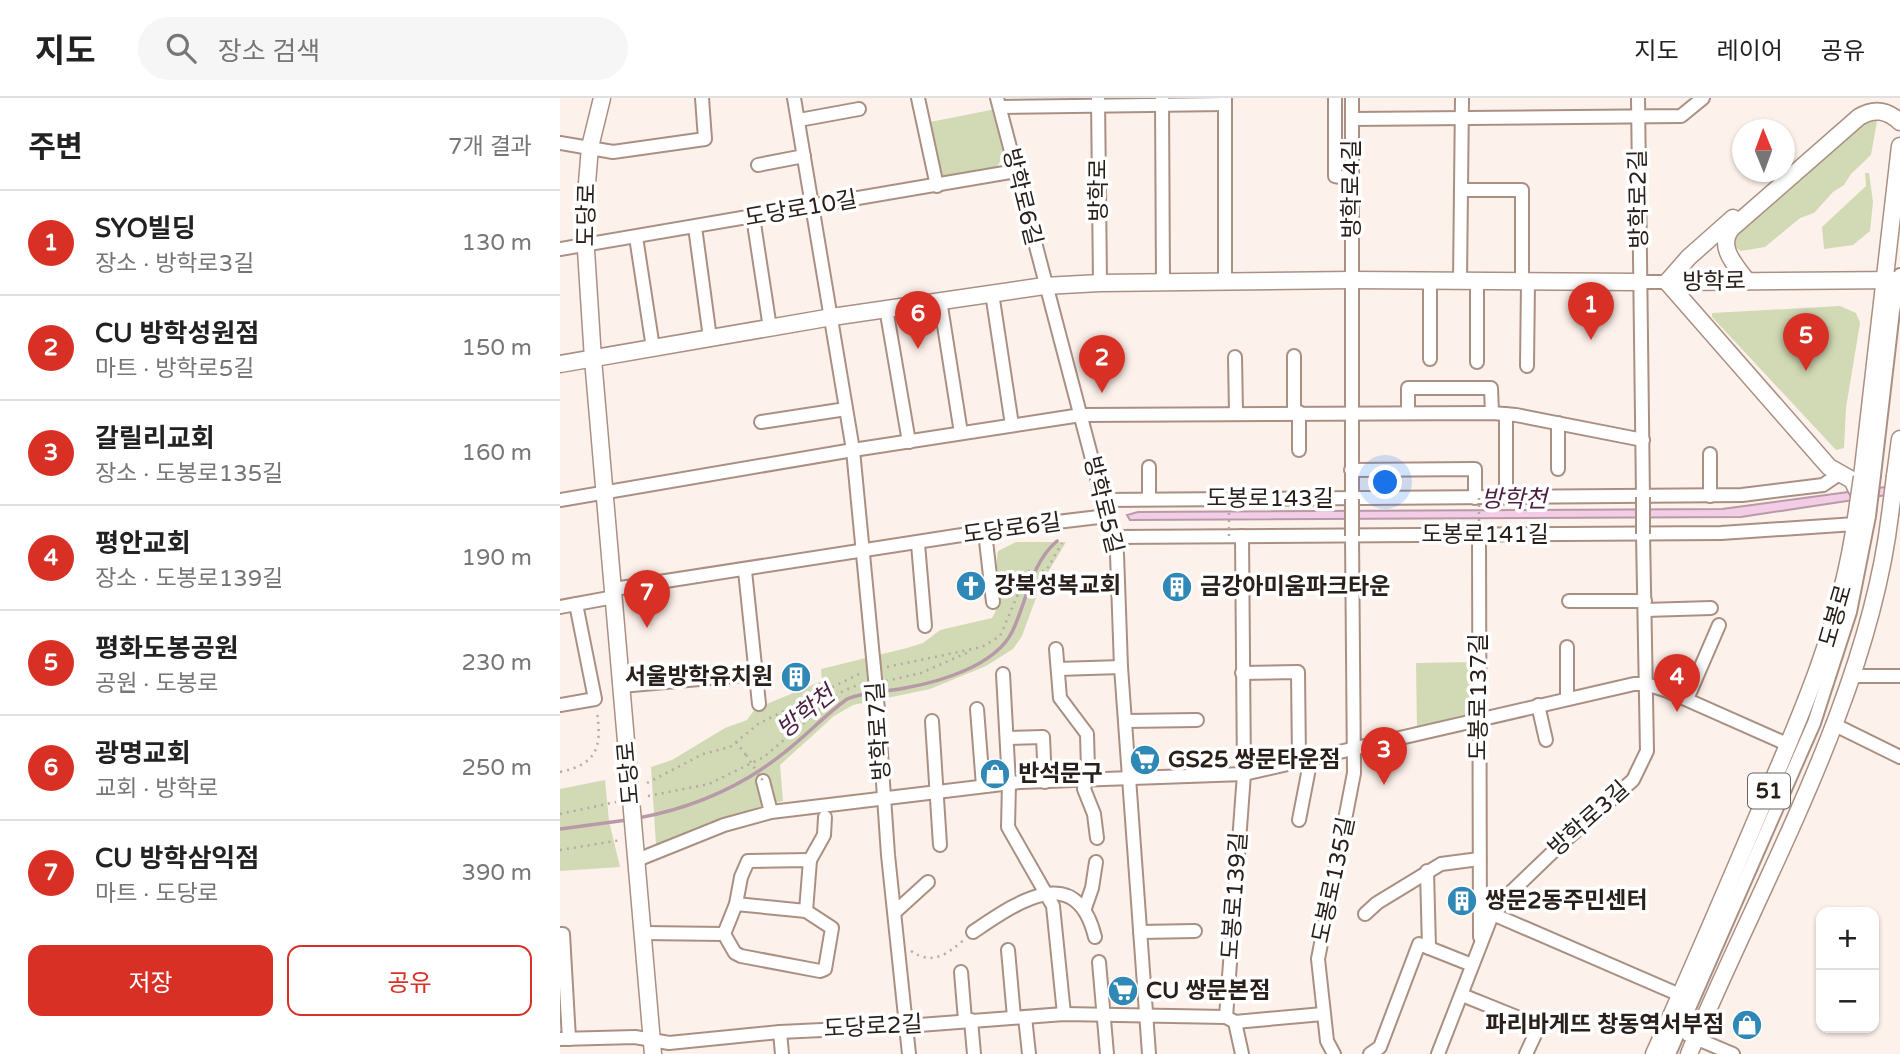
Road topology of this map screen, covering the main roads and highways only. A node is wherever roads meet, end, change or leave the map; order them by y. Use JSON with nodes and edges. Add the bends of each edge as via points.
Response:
{"nodes":[{"id":1,"x":602,"y":98,"type":"edge"},
{"id":2,"x":1868,"y":98,"type":"edge"},
{"id":3,"x":1900,"y":122,"type":"edge"},
{"id":4,"x":1900,"y":146,"type":"edge"},
{"id":5,"x":1896,"y":279,"type":"edge"},
{"id":6,"x":1747,"y":281,"type":"junction"},
{"id":7,"x":1642,"y":282,"type":"road end"},
{"id":8,"x":1667,"y":282,"type":"junction"},
{"id":9,"x":593,"y":359,"type":"junction"},
{"id":10,"x":560,"y":364,"type":"edge"},
{"id":11,"x":1900,"y":439,"type":"edge"},
{"id":12,"x":1885,"y":473,"type":"edge"},
{"id":13,"x":1859,"y":494,"type":"junction"},
{"id":14,"x":1878,"y":520,"type":"edge"},
{"id":15,"x":1683,"y":1032,"type":"junction"},
{"id":16,"x":653,"y":1047,"type":"edge"},
{"id":17,"x":1654,"y":1054,"type":"edge"},
{"id":18,"x":1689,"y":1054,"type":"edge"}],
"edges":[{"from":1,"to":9,"type":"main road","name":"도당로","via":[[590,147],[584,219]]},
{"from":2,"to":8,"type":"main road","via":[[1714,234]]},
{"from":3,"to":6,"type":"main road","via":[[1884,112],[1859,117],[1732,228],[1726,248]]},
{"from":4,"to":5,"type":"main road","name":"도봉로","number":"51"},
{"from":5,"to":6,"type":"main road","name":"방학로"},
{"from":5,"to":12,"type":"main road","name":"도봉로","number":"51"},
{"from":6,"to":8,"type":"main road","name":"방학로"},
{"from":7,"to":9,"type":"main road","name":"방학로","via":[[1044,286]]},
{"from":8,"to":13,"type":"main road","via":[[1829,467],[1852,480]]},
{"from":9,"to":10,"type":"main road","name":"방학로"},
{"from":9,"to":16,"type":"main road","name":"도당로","via":[[621,686],[624,800],[635,837]]},
{"from":11,"to":12,"type":"main road","name":"도봉로","number":"51"},
{"from":12,"to":13,"type":"main road","name":"도봉로","number":"51","bridge":true},
{"from":12,"to":14,"type":"main road","name":"도봉로","number":"51","bridge":true},
{"from":13,"to":14,"type":"main road","name":"도봉로","number":"51","bridge":true},
{"from":14,"to":15,"type":"main road","name":"도봉로","number":"51","via":[[1862,649],[1852,676]]},
{"from":14,"to":15,"type":"main road","name":"도봉로","number":"51","via":[[1852,555],[1837,617],[1790,745],[1680,995]]},
{"from":15,"to":17,"type":"main road","name":"도봉로","number":"51"},
{"from":15,"to":18,"type":"main road","name":"도봉로","number":"51"}]}
